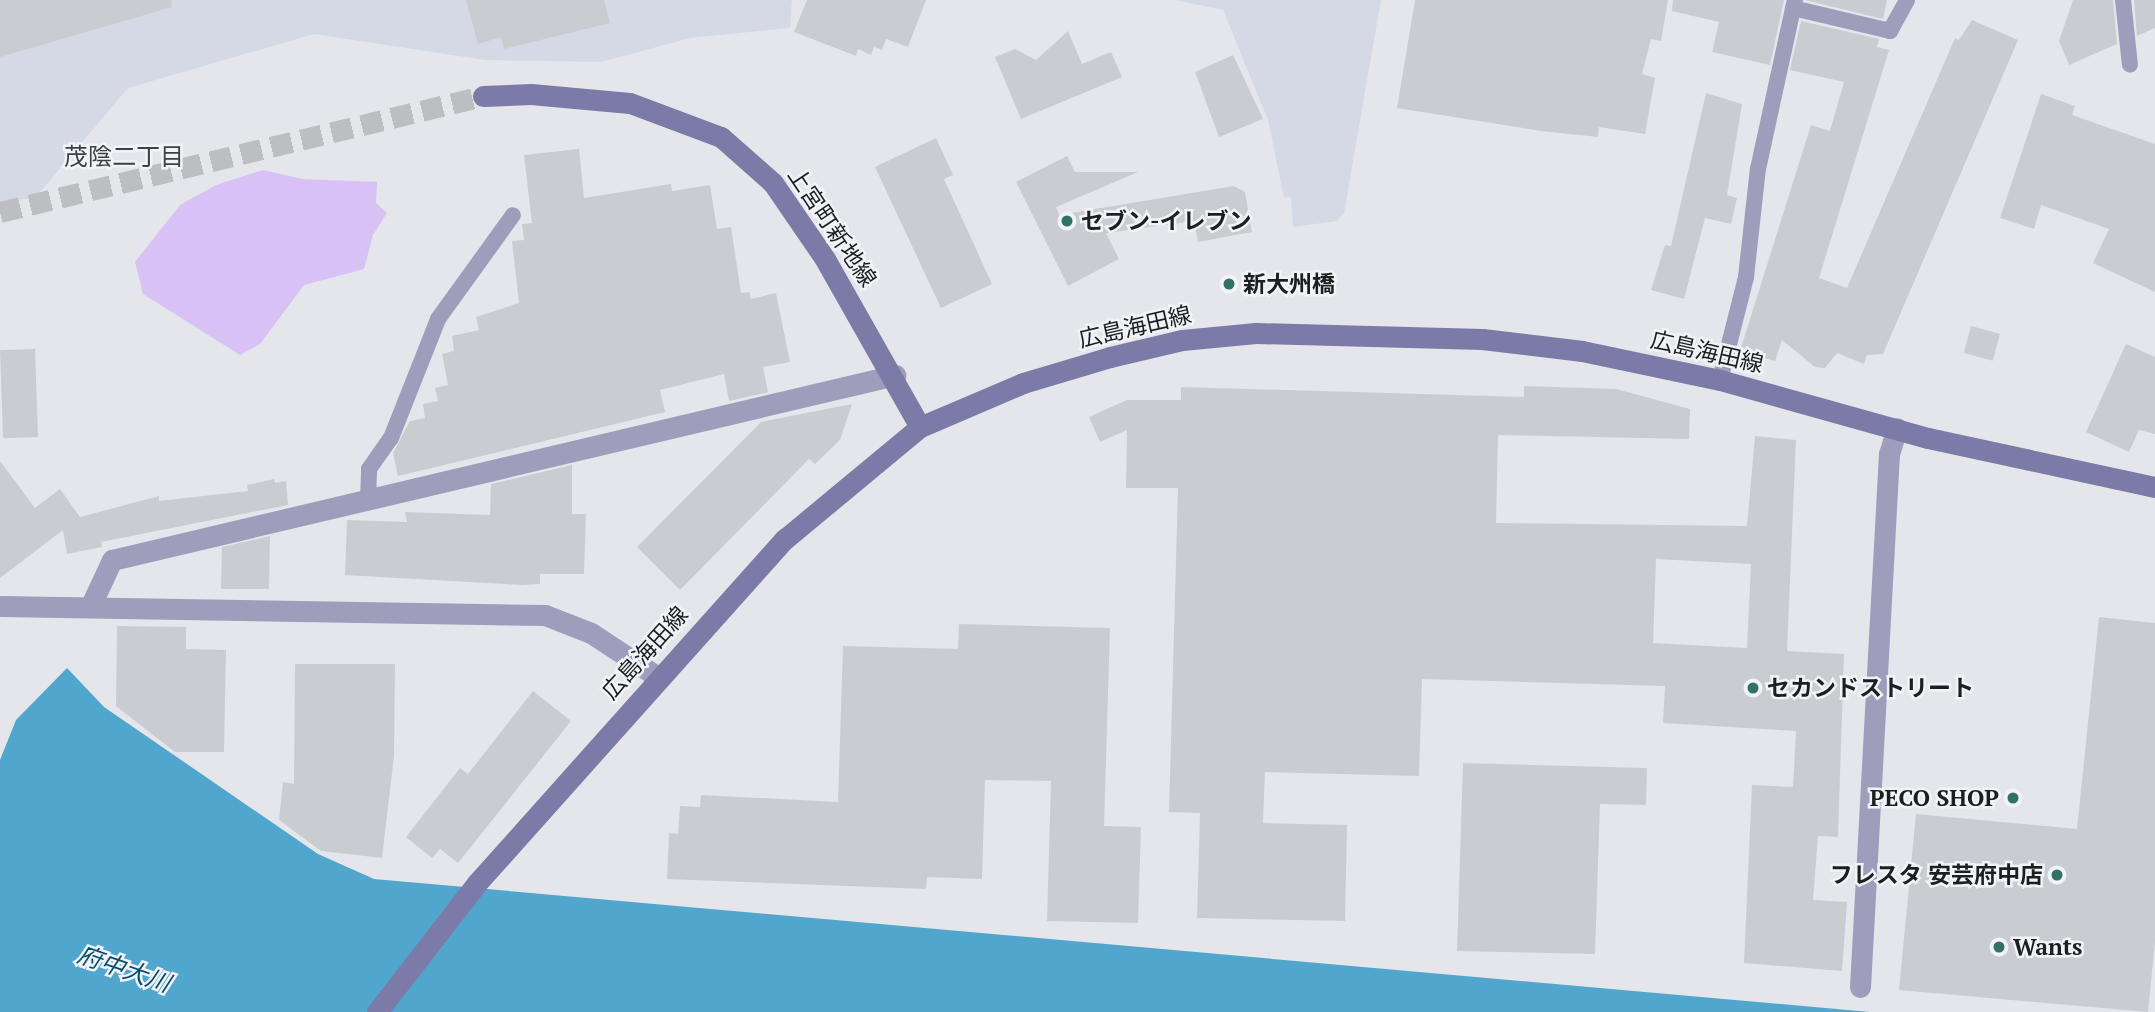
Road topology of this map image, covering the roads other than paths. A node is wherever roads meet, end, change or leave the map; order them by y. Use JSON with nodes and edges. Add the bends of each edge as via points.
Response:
{"nodes":[{"id":1,"x":1907,"y":0,"type":"edge"},
{"id":2,"x":2123,"y":0,"type":"edge"},
{"id":3,"x":1794,"y":4,"type":"edge"},
{"id":4,"x":2130,"y":65,"type":"dead end"},
{"id":5,"x":483,"y":96,"type":"tunnel mouth"},
{"id":6,"x":513,"y":215,"type":"dead end"},
{"id":7,"x":895,"y":375,"type":"junction"},
{"id":8,"x":1720,"y":380,"type":"junction"},
{"id":9,"x":920,"y":427,"type":"junction"},
{"id":10,"x":1896,"y":428,"type":"junction"},
{"id":11,"x":2155,"y":486,"type":"edge"},
{"id":12,"x":368,"y":501,"type":"junction"},
{"id":13,"x":91,"y":605,"type":"junction"},
{"id":14,"x":0,"y":606,"type":"edge"},
{"id":15,"x":658,"y":677,"type":"junction"},
{"id":16,"x":1860,"y":987,"type":"dead end"},
{"id":17,"x":377,"y":1012,"type":"edge"}],
"edges":[{"from":1,"to":3,"type":"lane","via":[[1889,31]]},
{"from":2,"to":4,"type":"lane"},
{"from":3,"to":8,"type":"lane","via":[[1758,169],[1746,277]]},
{"from":5,"to":7,"type":"main road","name":"上宮町新地線","via":[[531,94],[630,103],[721,137],[773,183]]},
{"from":6,"to":12,"type":"lane","via":[[438,319],[391,438],[369,469]]},
{"from":7,"to":9,"type":"main road","name":"上宮町新地線"},
{"from":7,"to":12,"type":"street"},
{"from":8,"to":9,"type":"main road","name":"広島海田線","via":[[1582,351],[1482,339],[1256,333],[1182,340],[1110,357],[1023,383]]},
{"from":8,"to":10,"type":"main road","name":"広島海田線"},
{"from":9,"to":15,"type":"main road","name":"広島海田線","via":[[785,539]]},
{"from":10,"to":11,"type":"main road","name":"広島海田線"},
{"from":10,"to":16,"type":"street","via":[[1889,454]]},
{"from":12,"to":13,"type":"street","via":[[112,561]]},
{"from":13,"to":14,"type":"street"},
{"from":13,"to":15,"type":"street","via":[[545,615],[591,633]]},
{"from":15,"to":17,"type":"main road","name":"広島海田線","via":[[477,883]]}]}
